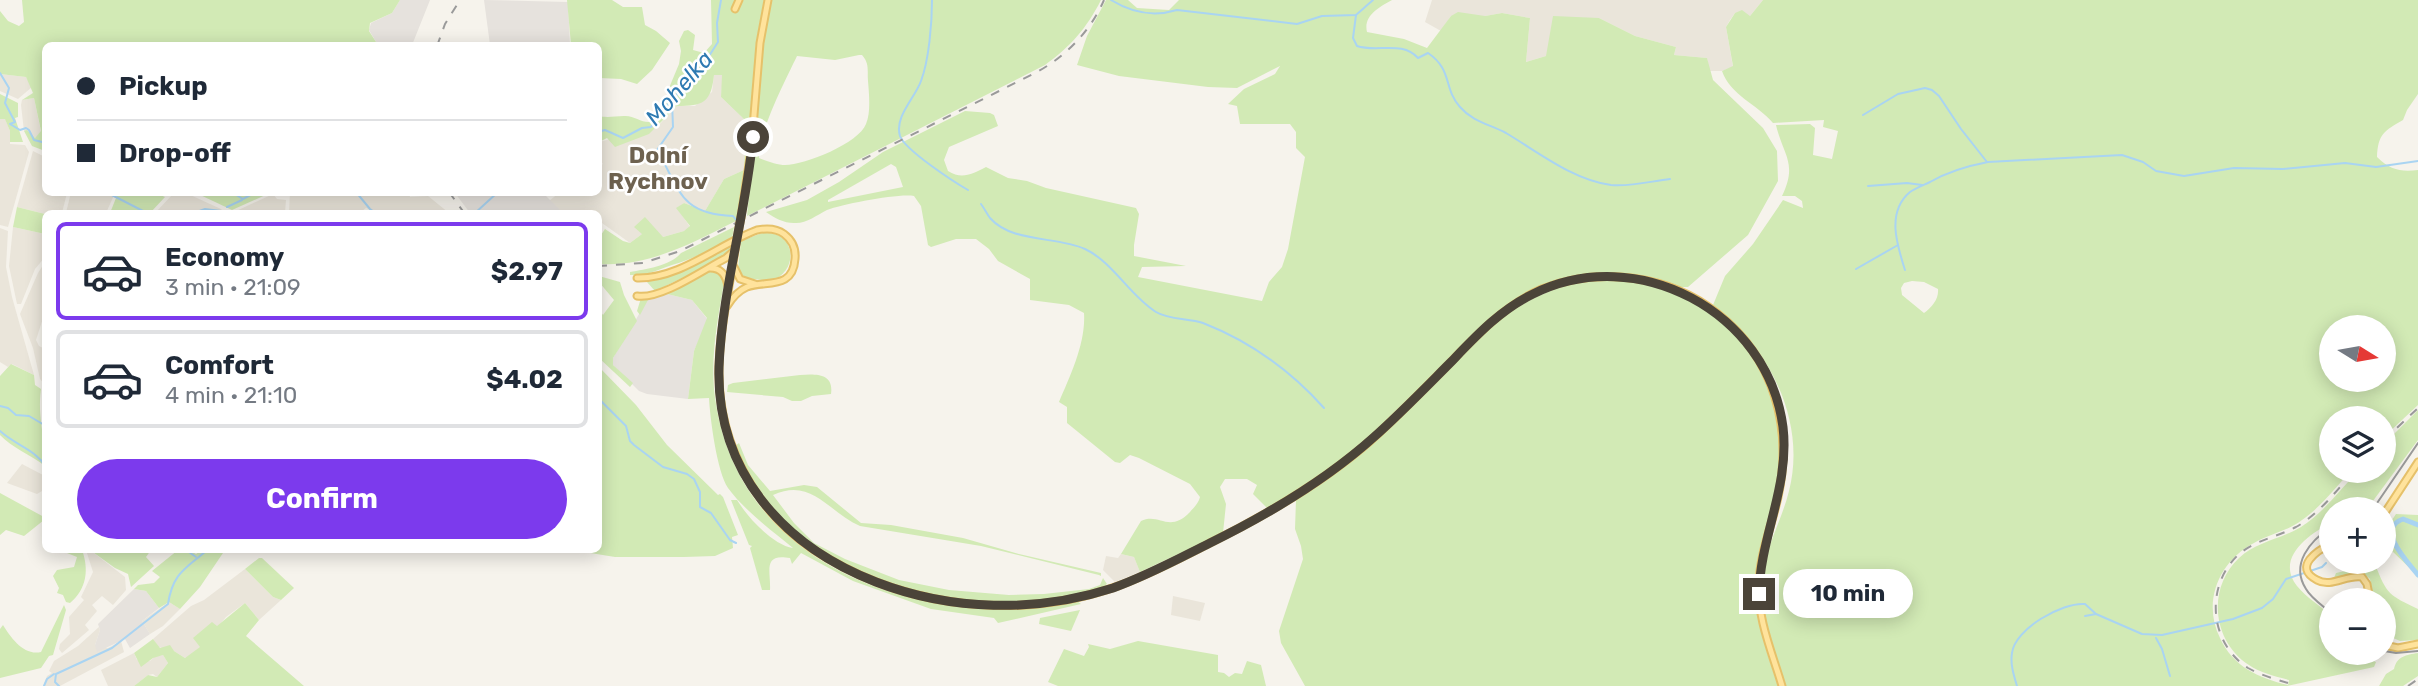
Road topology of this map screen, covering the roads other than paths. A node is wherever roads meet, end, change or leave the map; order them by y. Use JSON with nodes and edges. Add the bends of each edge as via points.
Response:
{"nodes":[{"id":1,"x":739,"y":0,"type":"edge"},
{"id":2,"x":768,"y":0,"type":"edge"},
{"id":3,"x":736,"y":9,"type":"dead end"},
{"id":4,"x":736,"y":244,"type":"junction"},
{"id":5,"x":734,"y":261,"type":"junction"},
{"id":6,"x":704,"y":270,"type":"junction"},
{"id":7,"x":652,"y":276,"type":"junction"},
{"id":8,"x":637,"y":278,"type":"dead end"},
{"id":9,"x":761,"y":285,"type":"junction"},
{"id":10,"x":650,"y":295,"type":"junction"},
{"id":11,"x":728,"y":295,"type":"junction"},
{"id":12,"x":636,"y":296,"type":"dead end"},
{"id":13,"x":725,"y":312,"type":"junction"},
{"id":14,"x":2418,"y":462,"type":"edge"},
{"id":15,"x":2395,"y":497,"type":"edge"},
{"id":16,"x":2319,"y":550,"type":"edge"},
{"id":17,"x":2368,"y":588,"type":"edge"},
{"id":18,"x":2418,"y":644,"type":"edge"},
{"id":19,"x":2396,"y":648,"type":"edge"},
{"id":20,"x":1782,"y":686,"type":"edge"}],
"edges":[{"from":1,"to":3,"type":"main road"},
{"from":2,"to":4,"type":"main road","bridge":true},
{"from":4,"to":5,"type":"main road"},
{"from":4,"to":6,"type":"main road","via":[[729,257]]},
{"from":5,"to":9,"type":"main road","via":[[740,279]]},
{"from":5,"to":11,"type":"main road"},
{"from":6,"to":10,"type":"main road"},
{"from":6,"to":11,"type":"main road","via":[[724,273]]},
{"from":7,"to":8,"type":"main road"},
{"from":7,"to":9,"type":"main road","via":[[677,269],[749,233],[772,229],[791,242],[795,261],[785,278]]},
{"from":7,"to":10,"type":"main road","via":[[643,288]]},
{"from":9,"to":13,"type":"main road","via":[[737,294]]},
{"from":10,"to":12,"type":"main road"},
{"from":11,"to":13,"type":"main road"},
{"from":13,"to":20,"type":"main road","via":[[719,368],[724,421],[748,481],[781,524],[832,561],[891,587],[946,601],[1014,605],[1068,599],[1117,586],[1270,513],[1340,466],[1499,315],[1539,290],[1600,276],[1668,287],[1730,324],[1758,359],[1777,399],[1784,462],[1759,594]]},
{"from":14,"to":15,"type":"main road"},
{"from":16,"to":17,"type":"main road","via":[[2309,558],[2313,578],[2325,583],[2362,578]]},
{"from":18,"to":19,"type":"main road"}]}
